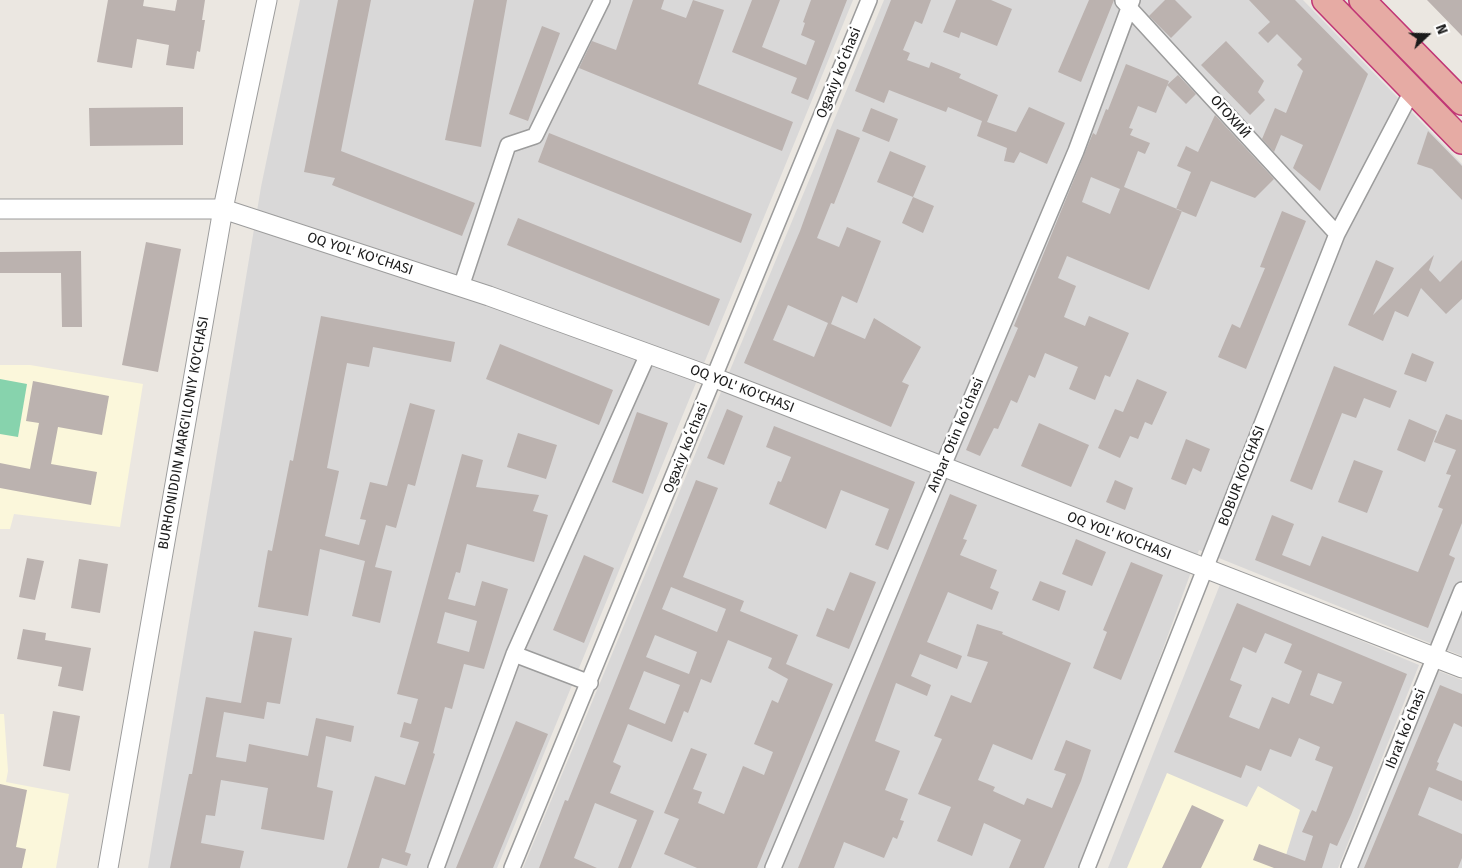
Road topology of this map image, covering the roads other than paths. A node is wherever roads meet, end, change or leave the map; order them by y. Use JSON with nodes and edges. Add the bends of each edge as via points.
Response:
{"nodes":[{"id":1,"x":266,"y":0,"type":"edge"},
{"id":2,"x":602,"y":0,"type":"edge"},
{"id":3,"x":869,"y":0,"type":"edge"},
{"id":4,"x":1325,"y":0,"type":"edge"},
{"id":5,"x":1362,"y":0,"type":"edge"},
{"id":6,"x":1128,"y":2,"type":"edge"},
{"id":7,"x":1412,"y":91,"type":"junction"},
{"id":8,"x":1462,"y":102,"type":"edge"},
{"id":9,"x":1462,"y":141,"type":"edge"},
{"id":10,"x":0,"y":209,"type":"edge"},
{"id":11,"x":222,"y":209,"type":"junction"},
{"id":12,"x":1337,"y":234,"type":"junction"},
{"id":13,"x":462,"y":287,"type":"junction"},
{"id":14,"x":648,"y":354,"type":"junction"},
{"id":15,"x":715,"y":378,"type":"junction"},
{"id":16,"x":942,"y":467,"type":"junction"},
{"id":17,"x":1206,"y":569,"type":"junction"},
{"id":18,"x":1462,"y":590,"type":"edge"},
{"id":19,"x":514,"y":654,"type":"junction"},
{"id":20,"x":1435,"y":657,"type":"junction"},
{"id":21,"x":1462,"y":668,"type":"edge"},
{"id":22,"x":590,"y":682,"type":"junction"},
{"id":23,"x":108,"y":868,"type":"edge"},
{"id":24,"x":436,"y":868,"type":"edge"},
{"id":25,"x":512,"y":868,"type":"edge"},
{"id":26,"x":773,"y":868,"type":"edge"},
{"id":27,"x":1087,"y":868,"type":"edge"},
{"id":28,"x":1349,"y":868,"type":"edge"}],
"edges":[{"from":1,"to":11,"type":"street","name":"BURHONIDDIN MARG'ILONIY KO'CHASI"},
{"from":2,"to":13,"type":"street","via":[[536,136],[508,145]]},
{"from":3,"to":15,"type":"street","name":"Ogaxiy koʻchasi"},
{"from":4,"to":7,"type":"highway"},
{"from":5,"to":8,"type":"highway"},
{"from":6,"to":12,"type":"street","name":"ОГОХИЙ"},
{"from":6,"to":16,"type":"street","name":"Anbar Otin koʻchasi","via":[[1076,150]]},
{"from":7,"to":9,"type":"highway"},
{"from":7,"to":12,"type":"street","name":"BOBUR KO'CHASI"},
{"from":10,"to":11,"type":"street","name":"OQ YOL' KO'CHASI"},
{"from":11,"to":13,"type":"street","name":"OQ YOL' KO'CHASI"},
{"from":11,"to":23,"type":"street","name":"BURHONIDDIN MARG'ILONIY KO'CHASI"},
{"from":12,"to":17,"type":"street","name":"BOBUR KO'CHASI"},
{"from":13,"to":14,"type":"street","name":"OQ YOL' KO'CHASI"},
{"from":14,"to":15,"type":"street","name":"OQ YOL' KO'CHASI"},
{"from":14,"to":19,"type":"street"},
{"from":15,"to":16,"type":"street","name":"OQ YOL' KO'CHASI"},
{"from":15,"to":22,"type":"street","name":"Ogaxiy koʻchasi"},
{"from":16,"to":17,"type":"street","name":"OQ YOL' KO'CHASI"},
{"from":16,"to":26,"type":"street","name":"Anbar Otin koʻchasi"},
{"from":17,"to":20,"type":"street","name":"OQ YOL' KO'CHASI"},
{"from":17,"to":27,"type":"street","name":"BOBUR KO'CHASI"},
{"from":18,"to":20,"type":"street","name":"Ibrat koʻchasi"},
{"from":19,"to":22,"type":"street"},
{"from":19,"to":24,"type":"street"},
{"from":20,"to":21,"type":"street","name":"OQ YOL' KO'CHASI"},
{"from":20,"to":28,"type":"street","name":"Ibrat koʻchasi"},
{"from":22,"to":25,"type":"street","name":"Ogaxiy koʻchasi"}]}
